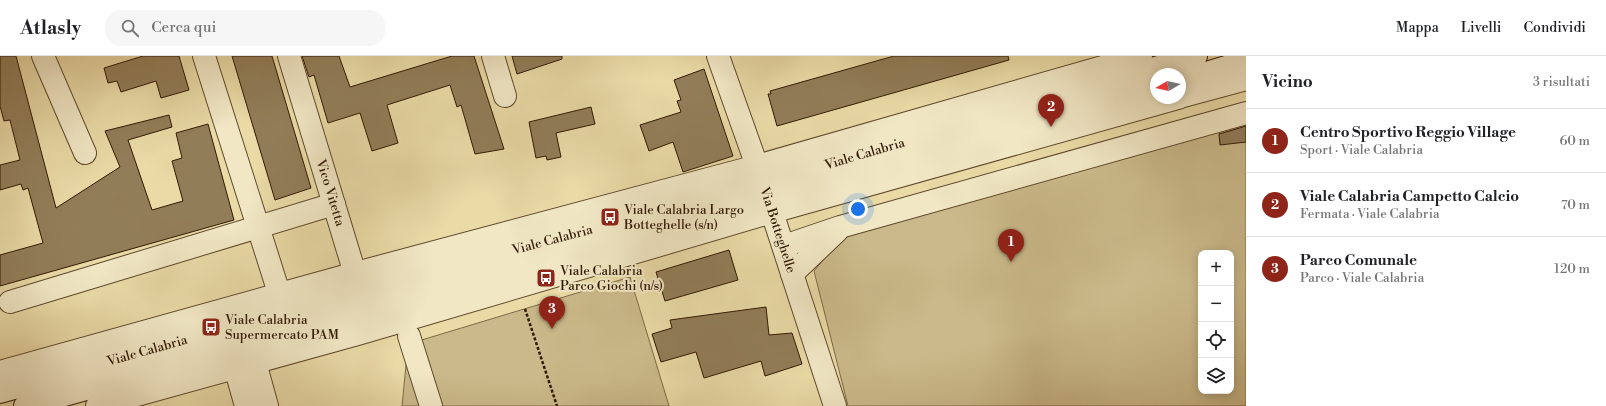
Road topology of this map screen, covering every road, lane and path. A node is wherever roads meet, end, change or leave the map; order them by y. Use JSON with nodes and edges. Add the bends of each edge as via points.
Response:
{"nodes":[{"id":1,"x":43,"y":56,"type":"edge"},
{"id":2,"x":204,"y":56,"type":"edge"},
{"id":3,"x":289,"y":56,"type":"edge"},
{"id":4,"x":493,"y":56,"type":"edge"},
{"id":5,"x":718,"y":56,"type":"edge"},
{"id":6,"x":1141,"y":56,"type":"edge"},
{"id":7,"x":1196,"y":56,"type":"edge"},
{"id":8,"x":1246,"y":61,"type":"edge"},
{"id":9,"x":1186,"y":79,"type":"edge"},
{"id":10,"x":1246,"y":79,"type":"edge"},
{"id":11,"x":1150,"y":90,"type":"edge"},
{"id":12,"x":506,"y":96,"type":"dead end"},
{"id":13,"x":1186,"y":96,"type":"edge"},
{"id":14,"x":1152,"y":104,"type":"edge"},
{"id":15,"x":1246,"y":113,"type":"edge"},
{"id":16,"x":85,"y":153,"type":"dead end"},
{"id":17,"x":765,"y":191,"type":"junction"},
{"id":18,"x":334,"y":204,"type":"junction"},
{"id":19,"x":258,"y":227,"type":"junction"},
{"id":20,"x":840,"y":227,"type":"junction"},
{"id":21,"x":784,"y":246,"type":"junction"},
{"id":22,"x":792,"y":274,"type":"junction"},
{"id":23,"x":279,"y":293,"type":"junction"},
{"id":24,"x":364,"y":301,"type":"junction"},
{"id":25,"x":10,"y":302,"type":"dead end"},
{"id":26,"x":525,"y":309,"type":"dead end"},
{"id":27,"x":409,"y":336,"type":"dead end"},
{"id":28,"x":239,"y":350,"type":"junction"},
{"id":29,"x":0,"y":372,"type":"edge"},
{"id":30,"x":0,"y":392,"type":"edge"},
{"id":31,"x":0,"y":396,"type":"edge"},
{"id":32,"x":3,"y":406,"type":"edge"},
{"id":33,"x":25,"y":406,"type":"edge"},
{"id":34,"x":97,"y":406,"type":"edge"},
{"id":35,"x":246,"y":406,"type":"edge"},
{"id":36,"x":267,"y":406,"type":"edge"},
{"id":37,"x":431,"y":406,"type":"edge"},
{"id":38,"x":557,"y":406,"type":"edge"},
{"id":39,"x":835,"y":406,"type":"edge"}],
"edges":[{"from":1,"to":16,"type":"street"},
{"from":2,"to":19,"type":"street"},
{"from":3,"to":18,"type":"street","name":"Vico Vitetta"},
{"from":4,"to":12,"type":"street"},
{"from":5,"to":17,"type":"street","name":"Via Botteghelle"},
{"from":6,"to":17,"type":"street","name":"Viale Calabria"},
{"from":7,"to":17,"type":"street","name":"Viale Calabria"},
{"from":8,"to":9,"type":"street"},
{"from":10,"to":13,"type":"street","name":"Viale Calabria"},
{"from":11,"to":17,"type":"street","name":"Viale Calabria"},
{"from":14,"to":17,"type":"street","name":"Viale Calabria"},
{"from":15,"to":20,"type":"street"},
{"from":17,"to":21,"type":"street","name":"Via Botteghelle"},
{"from":17,"to":24,"type":"street","name":"Viale Calabria"},
{"from":17,"to":24,"type":"street","name":"Viale Calabria"},
{"from":18,"to":19,"type":"street"},
{"from":18,"to":24,"type":"street","name":"Vico Vitetta"},
{"from":19,"to":23,"type":"street"},
{"from":19,"to":25,"type":"street"},
{"from":20,"to":21,"type":"street"},
{"from":20,"to":22,"type":"street"},
{"from":21,"to":22,"type":"street","name":"Via Botteghelle"},
{"from":22,"to":39,"type":"street","name":"Via Botteghelle"},
{"from":23,"to":24,"type":"street","name":"Viale Calabria"},
{"from":23,"to":29,"type":"street","name":"Viale Calabria"},
{"from":24,"to":28,"type":"street","name":"Viale Calabria"},
{"from":24,"to":28,"type":"street","name":"Viale Calabria"},
{"from":26,"to":38,"type":"path"},
{"from":27,"to":37,"type":"street"},
{"from":28,"to":30,"type":"street","name":"Viale Calabria"},
{"from":28,"to":33,"type":"street","name":"Viale Calabria"},
{"from":28,"to":34,"type":"street","name":"Viale Calabria"},
{"from":28,"to":35,"type":"street"},
{"from":28,"to":36,"type":"street"},
{"from":31,"to":32,"type":"street"}]}
